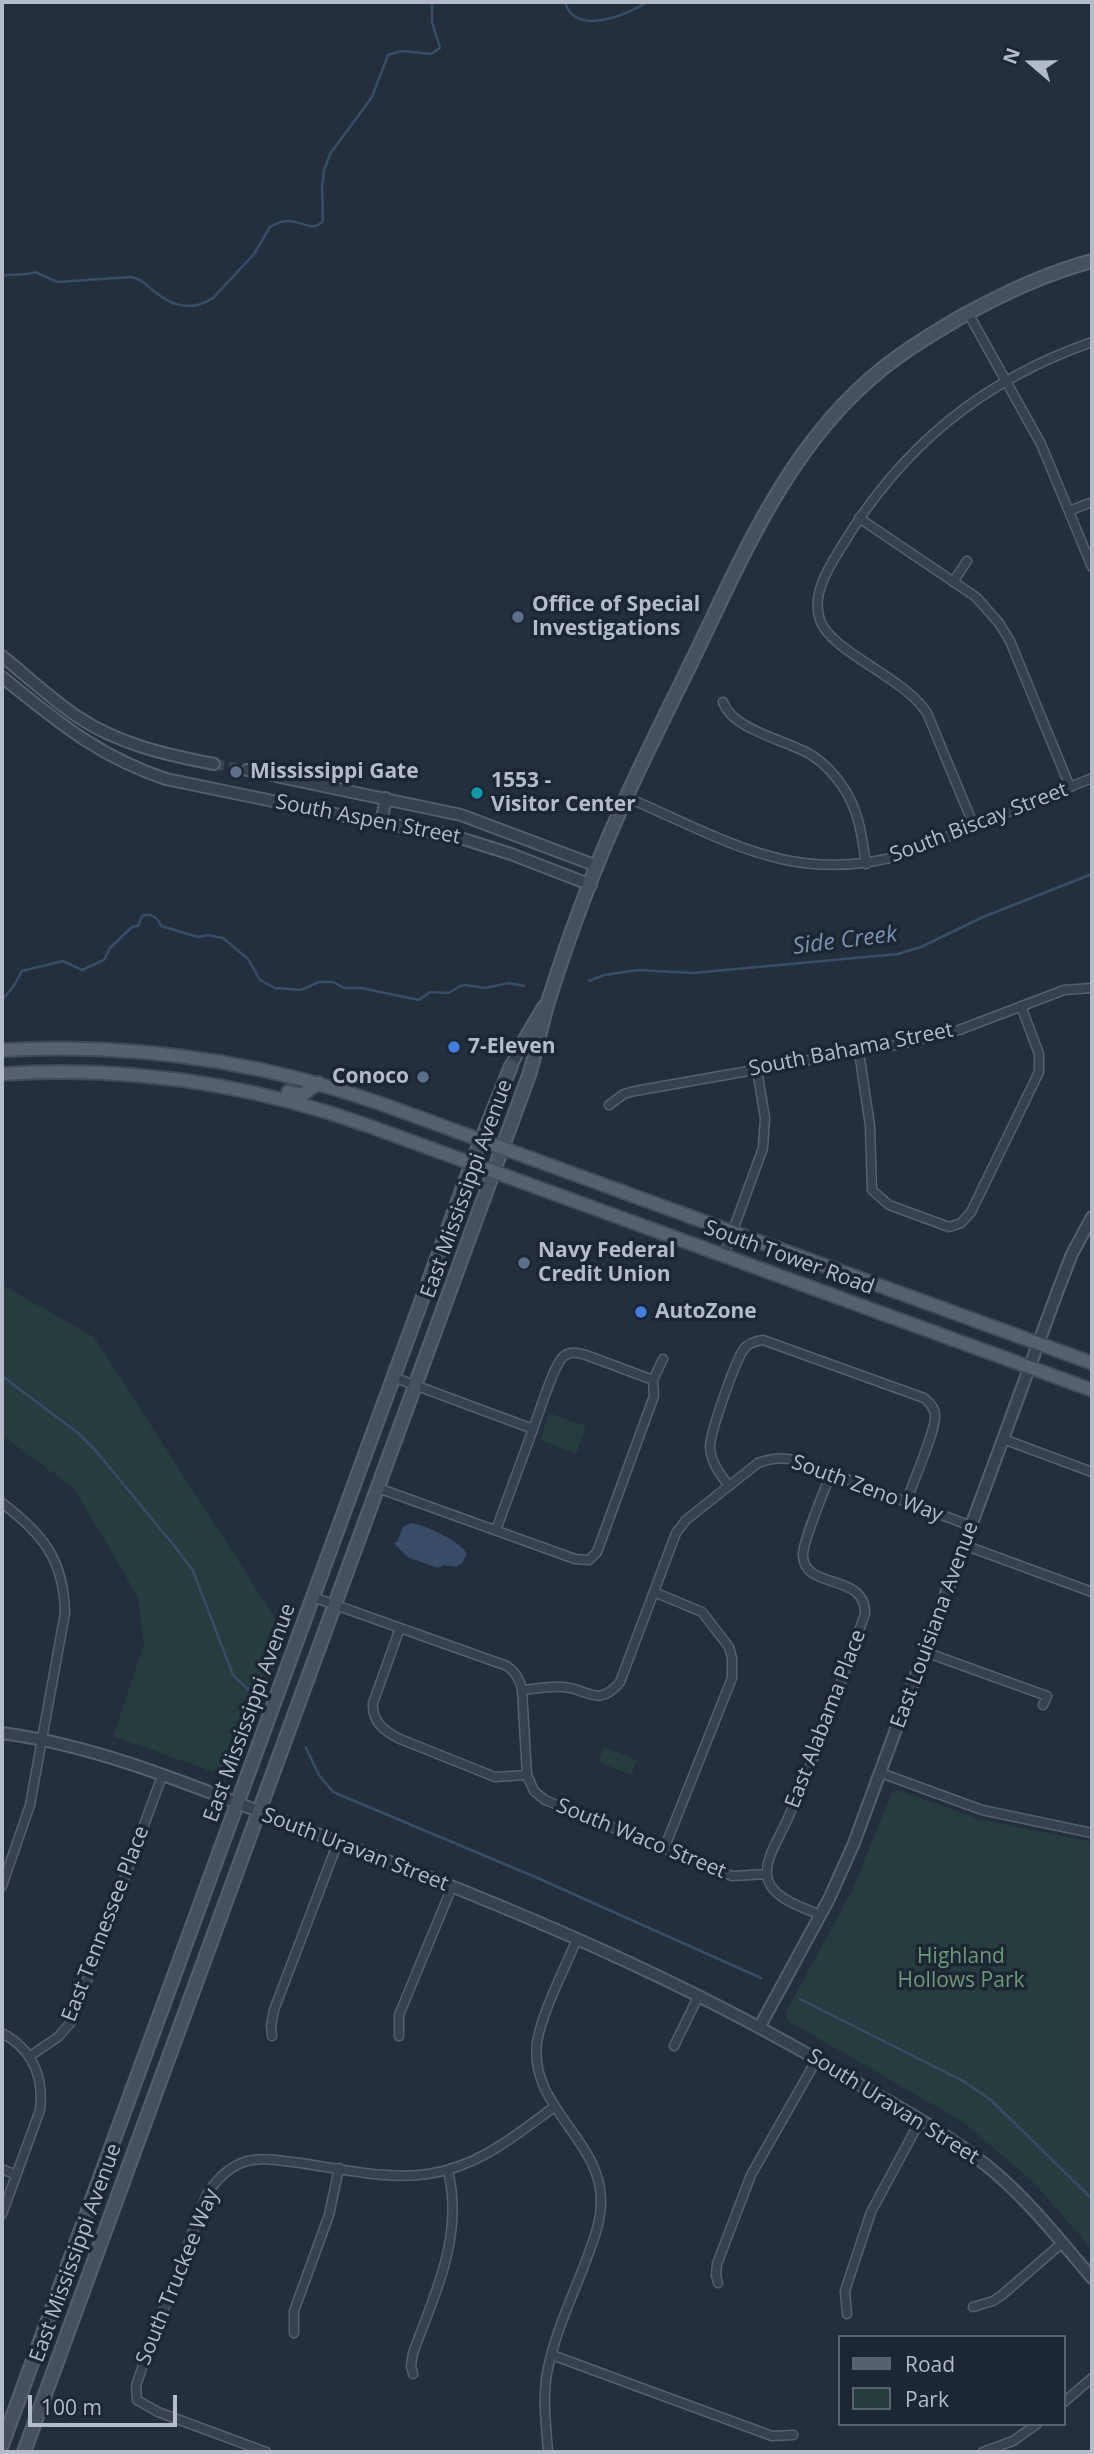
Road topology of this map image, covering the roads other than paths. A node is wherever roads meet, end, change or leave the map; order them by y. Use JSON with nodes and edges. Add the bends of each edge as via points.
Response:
{"nodes":[{"id":1,"x":1092,"y":261,"type":"edge"},
{"id":2,"x":968,"y":313,"type":"junction"},
{"id":3,"x":1092,"y":342,"type":"edge"},
{"id":4,"x":1006,"y":380,"type":"junction"},
{"id":5,"x":1092,"y":502,"type":"edge"},
{"id":6,"x":1069,"y":511,"type":"junction"},
{"id":7,"x":859,"y":518,"type":"junction"},
{"id":8,"x":968,"y":561,"type":"dead end"},
{"id":9,"x":1092,"y":567,"type":"edge"},
{"id":10,"x":954,"y":582,"type":"junction"},
{"id":11,"x":2,"y":656,"type":"edge"},
{"id":12,"x":2,"y":677,"type":"edge"},
{"id":13,"x":723,"y":702,"type":"dead end"},
{"id":14,"x":214,"y":764,"type":"tunnel mouth"},
{"id":15,"x":247,"y":770,"type":"tunnel mouth"},
{"id":16,"x":1092,"y":778,"type":"edge"},
{"id":17,"x":1070,"y":787,"type":"junction"},
{"id":18,"x":626,"y":797,"type":"junction"},
{"id":19,"x":386,"y":798,"type":"junction"},
{"id":20,"x":419,"y":805,"type":"junction"},
{"id":21,"x":381,"y":823,"type":"junction"},
{"id":22,"x":974,"y":826,"type":"junction"},
{"id":23,"x":414,"y":828,"type":"junction"},
{"id":24,"x":866,"y":864,"type":"junction"},
{"id":25,"x":597,"y":866,"type":"junction"},
{"id":26,"x":591,"y":885,"type":"junction"},
{"id":27,"x":1092,"y":988,"type":"edge"},
{"id":28,"x":548,"y":1001,"type":"junction"},
{"id":29,"x":1021,"y":1006,"type":"junction"},
{"id":30,"x":521,"y":1046,"type":"joint"},
{"id":31,"x":2,"y":1050,"type":"edge"},
{"id":32,"x":859,"y":1052,"type":"junction"},
{"id":33,"x":511,"y":1066,"type":"joint"},
{"id":34,"x":757,"y":1070,"type":"junction"},
{"id":35,"x":2,"y":1074,"type":"edge"},
{"id":36,"x":318,"y":1083,"type":"junction"},
{"id":37,"x":226,"y":1087,"type":"junction"},
{"id":38,"x":609,"y":1105,"type":"dead end"},
{"id":39,"x":481,"y":1141,"type":"junction"},
{"id":40,"x":502,"y":1149,"type":"junction"},
{"id":41,"x":472,"y":1163,"type":"junction"},
{"id":42,"x":493,"y":1171,"type":"junction"},
{"id":43,"x":1092,"y":1217,"type":"edge"},
{"id":44,"x":733,"y":1233,"type":"junction"},
{"id":45,"x":724,"y":1255,"type":"junction"},
{"id":46,"x":1037,"y":1343,"type":"junction"},
{"id":47,"x":663,"y":1359,"type":"dead end"},
{"id":48,"x":1092,"y":1363,"type":"edge"},
{"id":49,"x":1029,"y":1367,"type":"junction"},
{"id":50,"x":394,"y":1377,"type":"junction"},
{"id":51,"x":653,"y":1380,"type":"junction"},
{"id":52,"x":416,"y":1384,"type":"junction"},
{"id":53,"x":1092,"y":1390,"type":"edge"},
{"id":54,"x":533,"y":1429,"type":"junction"},
{"id":55,"x":1003,"y":1439,"type":"junction"},
{"id":56,"x":1092,"y":1472,"type":"edge"},
{"id":57,"x":831,"y":1474,"type":"junction"},
{"id":58,"x":729,"y":1486,"type":"junction"},
{"id":59,"x":378,"y":1488,"type":"junction"},
{"id":60,"x":906,"y":1502,"type":"junction"},
{"id":61,"x":2,"y":1503,"type":"edge"},
{"id":62,"x":971,"y":1527,"type":"junction"},
{"id":63,"x":496,"y":1530,"type":"junction"},
{"id":64,"x":964,"y":1545,"type":"junction"},
{"id":65,"x":654,"y":1592,"type":"junction"},
{"id":66,"x":1092,"y":1592,"type":"edge"},
{"id":67,"x":313,"y":1597,"type":"junction"},
{"id":68,"x":335,"y":1605,"type":"junction"},
{"id":69,"x":400,"y":1628,"type":"junction"},
{"id":70,"x":925,"y":1652,"type":"junction"},
{"id":71,"x":522,"y":1690,"type":"junction"},
{"id":72,"x":1043,"y":1705,"type":"dead end"},
{"id":73,"x":2,"y":1733,"type":"edge"},
{"id":74,"x":43,"y":1738,"type":"junction"},
{"id":75,"x":881,"y":1773,"type":"junction"},
{"id":76,"x":527,"y":1775,"type":"junction"},
{"id":77,"x":162,"y":1776,"type":"junction"},
{"id":78,"x":237,"y":1804,"type":"junction"},
{"id":79,"x":258,"y":1812,"type":"junction"},
{"id":80,"x":1092,"y":1833,"type":"edge"},
{"id":81,"x":338,"y":1842,"type":"junction"},
{"id":82,"x":664,"y":1849,"type":"junction"},
{"id":83,"x":767,"y":1874,"type":"junction"},
{"id":84,"x":2,"y":1886,"type":"edge"},
{"id":85,"x":452,"y":1887,"type":"junction"},
{"id":86,"x":820,"y":1915,"type":"junction"},
{"id":87,"x":577,"y":1939,"type":"junction"},
{"id":88,"x":699,"y":1995,"type":"junction"},
{"id":89,"x":760,"y":2026,"type":"junction"},
{"id":90,"x":2,"y":2033,"type":"edge"},
{"id":91,"x":272,"y":2036,"type":"dead end"},
{"id":92,"x":399,"y":2036,"type":"dead end"},
{"id":93,"x":674,"y":2046,"type":"dead end"},
{"id":94,"x":30,"y":2056,"type":"junction"},
{"id":95,"x":817,"y":2059,"type":"junction"},
{"id":96,"x":554,"y":2107,"type":"junction"},
{"id":97,"x":920,"y":2121,"type":"junction"},
{"id":98,"x":339,"y":2168,"type":"junction"},
{"id":99,"x":2,"y":2169,"type":"edge"},
{"id":100,"x":448,"y":2171,"type":"junction"},
{"id":101,"x":16,"y":2175,"type":"junction"},
{"id":102,"x":2,"y":2214,"type":"edge"},
{"id":103,"x":1062,"y":2243,"type":"junction"},
{"id":104,"x":1092,"y":2278,"type":"edge"},
{"id":105,"x":718,"y":2283,"type":"dead end"},
{"id":106,"x":973,"y":2307,"type":"dead end"},
{"id":107,"x":847,"y":2314,"type":"dead end"},
{"id":108,"x":293,"y":2333,"type":"dead end"},
{"id":109,"x":552,"y":2355,"type":"junction"},
{"id":110,"x":413,"y":2374,"type":"dead end"},
{"id":111,"x":1092,"y":2378,"type":"edge"},
{"id":112,"x":1066,"y":2400,"type":"edge"},
{"id":113,"x":1034,"y":2426,"type":"edge"},
{"id":114,"x":793,"y":2435,"type":"dead end"},
{"id":115,"x":2,"y":2445,"type":"edge"},
{"id":116,"x":24,"y":2452,"type":"edge"},
{"id":117,"x":266,"y":2452,"type":"edge"},
{"id":118,"x":548,"y":2452,"type":"edge"},
{"id":119,"x":984,"y":2452,"type":"edge"}],
"edges":[{"from":1,"to":2,"type":"main road","name":"East Mississippi Avenue","via":[[1032,280]]},
{"from":2,"to":4,"type":"street"},
{"from":2,"to":18,"type":"main road","name":"East Mississippi Avenue","via":[[880,370],[829,421],[795,464],[757,529]]},
{"from":3,"to":4,"type":"street"},
{"from":4,"to":6,"type":"street","via":[[1041,444]]},
{"from":4,"to":7,"type":"street","via":[[927,438]]},
{"from":5,"to":6,"type":"street"},
{"from":6,"to":9,"type":"street"},
{"from":7,"to":10,"type":"street"},
{"from":7,"to":22,"type":"street","via":[[819,589],[820,620],[837,642],[921,703]]},
{"from":8,"to":10,"type":"street"},
{"from":10,"to":17,"type":"street","via":[[986,607],[1010,641]]},
{"from":11,"to":14,"type":"street","via":[[78,717],[117,738]]},
{"from":12,"to":21,"type":"street","name":"South Aspen Street","via":[[73,734],[141,771]]},
{"from":13,"to":24,"type":"street","via":[[733,718],[811,755],[834,775],[859,821]]},
{"from":15,"to":19,"type":"street","name":"South Aspen Street"},
{"from":16,"to":17,"type":"street","name":"South Biscay Street"},
{"from":17,"to":22,"type":"street","name":"South Biscay Street"},
{"from":18,"to":24,"type":"street","name":"South Biscay Street","via":[[778,859],[822,866]]},
{"from":18,"to":25,"type":"main road","name":"East Mississippi Avenue"},
{"from":19,"to":20,"type":"street","name":"South Aspen Street"},
{"from":19,"to":21,"type":"street"},
{"from":20,"to":23,"type":"street"},
{"from":20,"to":25,"type":"street","name":"South Aspen Street","via":[[474,819]]},
{"from":21,"to":23,"type":"street","name":"South Aspen Street"},
{"from":22,"to":24,"type":"street","name":"South Biscay Street","via":[[905,854]]},
{"from":23,"to":26,"type":"street","name":"South Aspen Street","via":[[475,842]]},
{"from":25,"to":26,"type":"main road","name":"East Mississippi Avenue"},
{"from":26,"to":28,"type":"main road","name":"East Mississippi Avenue"},
{"from":27,"to":29,"type":"street","name":"South Bahama Street","via":[[1064,989]]},
{"from":28,"to":30,"type":"main road","name":"East Mississippi Avenue"},
{"from":28,"to":40,"type":"main road","name":"East Mississippi Avenue"},
{"from":29,"to":32,"type":"street","name":"South Bahama Street","via":[[938,1036]]},
{"from":29,"to":32,"type":"street","via":[[1039,1054],[1039,1072],[971,1212],[949,1227],[889,1205],[872,1190],[870,1126]]},
{"from":30,"to":33,"type":"street","name":"East Mississippi Avenue"},
{"from":31,"to":36,"type":"main road","name":"South Tower Road","via":[[88,1048],[178,1055]]},
{"from":32,"to":34,"type":"street","name":"South Bahama Street"},
{"from":33,"to":39,"type":"main road","name":"East Mississippi Avenue"},
{"from":34,"to":38,"type":"street","name":"South Bahama Street","via":[[635,1091]]},
{"from":34,"to":44,"type":"street","via":[[765,1118],[763,1148]]},
{"from":35,"to":37,"type":"main road","via":[[120,1074]]},
{"from":36,"to":37,"type":"main road","via":[[302,1096],[251,1083]]},
{"from":36,"to":39,"type":"main road","name":"South Tower Road"},
{"from":37,"to":41,"type":"main road","name":"South Tower Road","via":[[337,1115]]},
{"from":39,"to":40,"type":"main road","name":"South Tower Road"},
{"from":39,"to":41,"type":"main road","name":"East Mississippi Avenue"},
{"from":40,"to":42,"type":"main road","name":"East Mississippi Avenue"},
{"from":40,"to":44,"type":"main road","name":"South Tower Road"},
{"from":41,"to":42,"type":"main road","name":"South Tower Road"},
{"from":41,"to":50,"type":"main road","name":"East Mississippi Avenue"},
{"from":42,"to":45,"type":"main road","name":"South Tower Road"},
{"from":42,"to":52,"type":"main road","name":"East Mississippi Avenue"},
{"from":43,"to":46,"type":"street","name":"East Louisiana Avenue","via":[[1072,1254]]},
{"from":44,"to":45,"type":"street"},
{"from":44,"to":46,"type":"main road","name":"South Tower Road"},
{"from":45,"to":49,"type":"main road","name":"South Tower Road"},
{"from":46,"to":48,"type":"main road","name":"South Tower Road"},
{"from":46,"to":49,"type":"street","name":"East Louisiana Avenue"},
{"from":47,"to":51,"type":"street"},
{"from":49,"to":53,"type":"main road","name":"South Tower Road"},
{"from":49,"to":55,"type":"street","name":"East Louisiana Avenue"},
{"from":50,"to":52,"type":"street"},
{"from":50,"to":67,"type":"main road","name":"East Mississippi Avenue"},
{"from":51,"to":54,"type":"street","via":[[586,1355],[568,1353],[558,1362]]},
{"from":51,"to":63,"type":"street","via":[[654,1396],[597,1552],[589,1560]]},
{"from":52,"to":54,"type":"street"},
{"from":52,"to":59,"type":"main road","name":"East Mississippi Avenue"},
{"from":54,"to":63,"type":"street"},
{"from":55,"to":56,"type":"street"},
{"from":55,"to":62,"type":"street","name":"East Louisiana Avenue"},
{"from":57,"to":58,"type":"street","name":"South Zeno Way","via":[[778,1458],[758,1463]]},
{"from":57,"to":60,"type":"street","name":"South Zeno Way"},
{"from":57,"to":83,"type":"street","name":"East Alabama Place","via":[[804,1549],[804,1563],[814,1574],[858,1593],[865,1614]]},
{"from":58,"to":60,"type":"street","via":[[712,1460],[712,1432],[742,1351],[763,1340],[930,1402],[935,1422]]},
{"from":58,"to":65,"type":"street","name":"South Zeno Way","via":[[676,1533]]},
{"from":59,"to":63,"type":"street"},
{"from":59,"to":68,"type":"main road","name":"East Mississippi Avenue"},
{"from":60,"to":62,"type":"street","name":"South Zeno Way"},
{"from":61,"to":74,"type":"street","via":[[44,1541],[62,1584],[65,1613]]},
{"from":62,"to":64,"type":"street","name":"East Louisiana Avenue"},
{"from":64,"to":66,"type":"street"},
{"from":64,"to":70,"type":"street","name":"East Louisiana Avenue"},
{"from":65,"to":71,"type":"street","name":"South Zeno Way","via":[[614,1689],[600,1696],[563,1687]]},
{"from":65,"to":82,"type":"street","via":[[702,1612],[729,1647],[733,1668]]},
{"from":67,"to":68,"type":"street"},
{"from":67,"to":78,"type":"main road","name":"East Mississippi Avenue"},
{"from":68,"to":69,"type":"street"},
{"from":68,"to":79,"type":"main road","name":"East Mississippi Avenue"},
{"from":69,"to":71,"type":"street","via":[[507,1666],[519,1677]]},
{"from":69,"to":76,"type":"street","via":[[373,1703],[378,1724],[400,1739],[495,1777]]},
{"from":70,"to":72,"type":"street","via":[[1047,1696]]},
{"from":70,"to":75,"type":"street","name":"East Louisiana Avenue"},
{"from":71,"to":76,"type":"street"},
{"from":73,"to":74,"type":"street","name":"South Uravan Street"},
{"from":74,"to":77,"type":"street","name":"South Uravan Street","via":[[89,1749]]},
{"from":74,"to":84,"type":"street","via":[[30,1805]]},
{"from":75,"to":80,"type":"street","via":[[982,1810]]},
{"from":75,"to":86,"type":"street","name":"East Louisiana Avenue"},
{"from":76,"to":82,"type":"street","name":"South Waco Street","via":[[534,1791],[545,1800]]},
{"from":77,"to":78,"type":"street","name":"South Uravan Street"},
{"from":77,"to":94,"type":"street","name":"East Tennessee Place","via":[[72,2021]]},
{"from":78,"to":79,"type":"street","name":"South Uravan Street"},
{"from":78,"to":115,"type":"main road","name":"East Mississippi Avenue"},
{"from":79,"to":81,"type":"street","name":"South Uravan Street"},
{"from":79,"to":116,"type":"main road","name":"East Mississippi Avenue"},
{"from":81,"to":85,"type":"street","name":"South Uravan Street"},
{"from":81,"to":91,"type":"street","via":[[274,2010]]},
{"from":82,"to":83,"type":"street","name":"South Waco Street","via":[[732,1876]]},
{"from":83,"to":86,"type":"street","via":[[780,1896]]},
{"from":85,"to":87,"type":"street","name":"South Uravan Street"},
{"from":85,"to":92,"type":"street","via":[[399,2015]]},
{"from":86,"to":89,"type":"street","name":"East Louisiana Avenue"},
{"from":87,"to":88,"type":"street","name":"South Uravan Street"},
{"from":87,"to":96,"type":"street","via":[[537,2042],[541,2083]]},
{"from":88,"to":89,"type":"street","name":"South Uravan Street"},
{"from":88,"to":93,"type":"street"},
{"from":89,"to":95,"type":"street","name":"South Uravan Street"},
{"from":90,"to":94,"type":"street"},
{"from":94,"to":101,"type":"street","via":[[38,2072],[40,2110]]},
{"from":95,"to":97,"type":"street","name":"South Uravan Street"},
{"from":95,"to":105,"type":"street","via":[[751,2175],[717,2264]]},
{"from":96,"to":100,"type":"street","name":"South Truckee Way","via":[[496,2150]]},
{"from":96,"to":109,"type":"street","via":[[592,2161],[601,2202],[597,2232]]},
{"from":97,"to":103,"type":"street","name":"South Uravan Street","via":[[988,2167]]},
{"from":97,"to":107,"type":"street","via":[[871,2212],[845,2291]]},
{"from":98,"to":100,"type":"street","name":"South Truckee Way","via":[[410,2176]]},
{"from":98,"to":108,"type":"street","via":[[328,2215],[294,2311]]},
{"from":98,"to":117,"type":"street","name":"South Truckee Way","via":[[260,2159],[234,2166],[214,2183],[136,2386],[137,2400],[168,2417]]},
{"from":99,"to":101,"type":"street"},
{"from":100,"to":110,"type":"street","via":[[453,2214],[450,2250],[412,2353]]},
{"from":101,"to":102,"type":"street"},
{"from":103,"to":104,"type":"street","name":"South Uravan Street"},
{"from":103,"to":106,"type":"street","via":[[1002,2295]]},
{"from":109,"to":114,"type":"street","via":[[772,2436]]},
{"from":109,"to":118,"type":"street","via":[[545,2384]]},
{"from":111,"to":112,"type":"street"},
{"from":113,"to":119,"type":"street","via":[[1013,2441]]}]}
